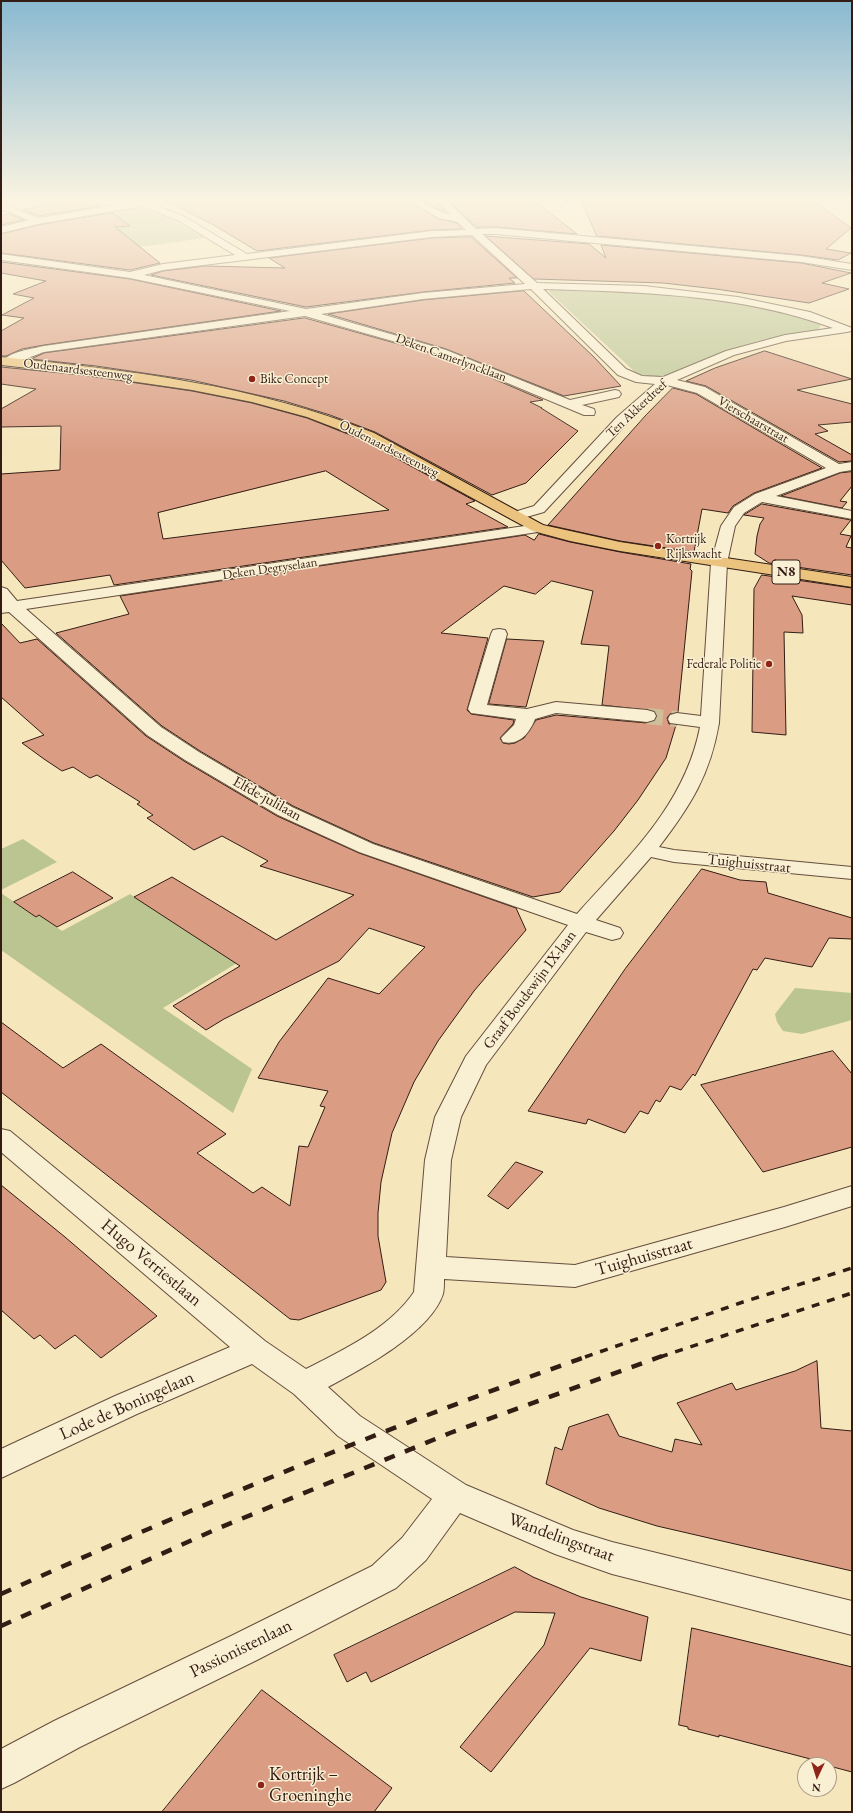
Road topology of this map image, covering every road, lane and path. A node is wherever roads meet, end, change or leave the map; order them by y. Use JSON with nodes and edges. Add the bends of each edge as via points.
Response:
{"nodes":[{"id":1,"x":185,"y":286,"type":"edge"},
{"id":2,"x":534,"y":286,"type":"junction"},
{"id":3,"x":307,"y":312,"type":"junction"},
{"id":4,"x":849,"y":329,"type":"edge"},
{"id":5,"x":5,"y":361,"type":"edge"},
{"id":6,"x":665,"y":381,"type":"junction"},
{"id":7,"x":615,"y":394,"type":"dead end"},
{"id":8,"x":569,"y":404,"type":"junction"},
{"id":9,"x":589,"y":412,"type":"dead end"},
{"id":10,"x":852,"y":466,"type":"edge"},
{"id":11,"x":837,"y":469,"type":"junction"},
{"id":12,"x":760,"y":497,"type":"junction"},
{"id":13,"x":852,"y":515,"type":"edge"},
{"id":14,"x":516,"y":516,"type":"junction"},
{"id":15,"x":538,"y":528,"type":"junction"},
{"id":16,"x":719,"y":563,"type":"junction"},
{"id":17,"x":852,"y":582,"type":"edge"},
{"id":18,"x":5,"y":602,"type":"edge"},
{"id":19,"x":499,"y":634,"type":"dead end"},
{"id":20,"x":527,"y":715,"type":"junction"},
{"id":21,"x":647,"y":716,"type":"tunnel mouth"},
{"id":22,"x":677,"y":718,"type":"tunnel mouth"},
{"id":23,"x":710,"y":723,"type":"junction"},
{"id":24,"x":510,"y":738,"type":"dead end"},
{"id":25,"x":646,"y":850,"type":"junction"},
{"id":26,"x":852,"y":873,"type":"edge"},
{"id":27,"x":581,"y":923,"type":"junction"},
{"id":28,"x":612,"y":933,"type":"dead end"},
{"id":29,"x":1,"y":1138,"type":"edge"},
{"id":30,"x":852,"y":1196,"type":"edge"},
{"id":31,"x":431,"y":1267,"type":"junction"},
{"id":32,"x":254,"y":1350,"type":"junction"},
{"id":33,"x":305,"y":1385,"type":"junction"},
{"id":34,"x":1,"y":1464,"type":"edge"},
{"id":35,"x":454,"y":1495,"type":"junction"},
{"id":36,"x":852,"y":1618,"type":"edge"},
{"id":37,"x":1,"y":1770,"type":"edge"}],
"edges":[{"from":1,"to":3,"type":"street","name":"Deken Camerlyncklaan"},
{"from":2,"to":3,"type":"street","via":[[423,296]]},
{"from":2,"to":4,"type":"street","via":[[644,288],[704,295],[782,308],[824,319]]},
{"from":2,"to":6,"type":"street","name":"Vierschaarstraat","via":[[622,372],[640,378]]},
{"from":3,"to":5,"type":"street","via":[[44,349]]},
{"from":3,"to":8,"type":"street","name":"Deken Camerlyncklaan","via":[[442,352]]},
{"from":4,"to":6,"type":"street","name":"Ten Akkerdreef","via":[[785,338],[730,353]]},
{"from":5,"to":14,"type":"main road","name":"Oudenaardsesteenweg","number":"N8","via":[[200,387],[282,404],[369,436]]},
{"from":6,"to":11,"type":"street","name":"Vierschaarstraat","via":[[701,390]]},
{"from":6,"to":14,"type":"street","name":"Ten Akkerdreef","via":[[622,420],[539,508]]},
{"from":7,"to":8,"type":"street"},
{"from":8,"to":9,"type":"street","name":"Deken Camerlyncklaan"},
{"from":10,"to":11,"type":"street","name":"Graaf Boudewijn IX-laan"},
{"from":11,"to":12,"type":"street","name":"Graaf Boudewijn IX-laan"},
{"from":12,"to":13,"type":"street"},
{"from":12,"to":16,"type":"street","name":"Graaf Boudewijn IX-laan","via":[[739,510],[728,526]]},
{"from":14,"to":15,"type":"main road","name":"Oudenaardsesteenweg","number":"N8"},
{"from":15,"to":16,"type":"main road","name":"Oudenaardsesteenweg","number":"N8","via":[[600,543]]},
{"from":15,"to":18,"type":"street","name":"Deken Degryselaan"},
{"from":16,"to":17,"type":"main road","number":"N8"},
{"from":16,"to":23,"type":"street","name":"Graaf Boudewijn IX-laan"},
{"from":18,"to":27,"type":"street","name":"Elfde-julilaan","via":[[154,731],[285,811],[366,848]]},
{"from":19,"to":20,"type":"street","via":[[476,708]]},
{"from":20,"to":21,"type":"street","via":[[556,707]]},
{"from":20,"to":24,"type":"street","via":[[522,728]]},
{"from":22,"to":23,"type":"street"},
{"from":23,"to":25,"type":"street","name":"Graaf Boudewijn IX-laan","via":[[699,768],[677,810]]},
{"from":25,"to":26,"type":"street","name":"Tuighuisstraat","via":[[674,856]]},
{"from":25,"to":27,"type":"street","name":"Graaf Boudewijn IX-laan"},
{"from":27,"to":28,"type":"street","name":"Elfde-julilaan"},
{"from":27,"to":31,"type":"street","name":"Graaf Boudewijn IX-laan","via":[[475,1062],[448,1118],[438,1160]]},
{"from":29,"to":32,"type":"street","name":"Hugo Verriestlaan"},
{"from":30,"to":31,"type":"street","name":"Tuighuisstraat","via":[[575,1276]]},
{"from":31,"to":33,"type":"street","name":"Graaf Boudewijn IX-laan","via":[[428,1294],[402,1325],[366,1352]]},
{"from":32,"to":33,"type":"street","name":"Hugo Verriestlaan"},
{"from":32,"to":34,"type":"street","name":"Lode de Boningelaan","via":[[126,1405]]},
{"from":33,"to":35,"type":"street","name":"Wandelingstraat","via":[[349,1426]]},
{"from":35,"to":36,"type":"street","name":"Wandelingstraat","via":[[568,1543],[612,1558]]},
{"from":35,"to":37,"type":"street","name":"Passionistenlaan","via":[[418,1547],[384,1577],[67,1734]]}]}
